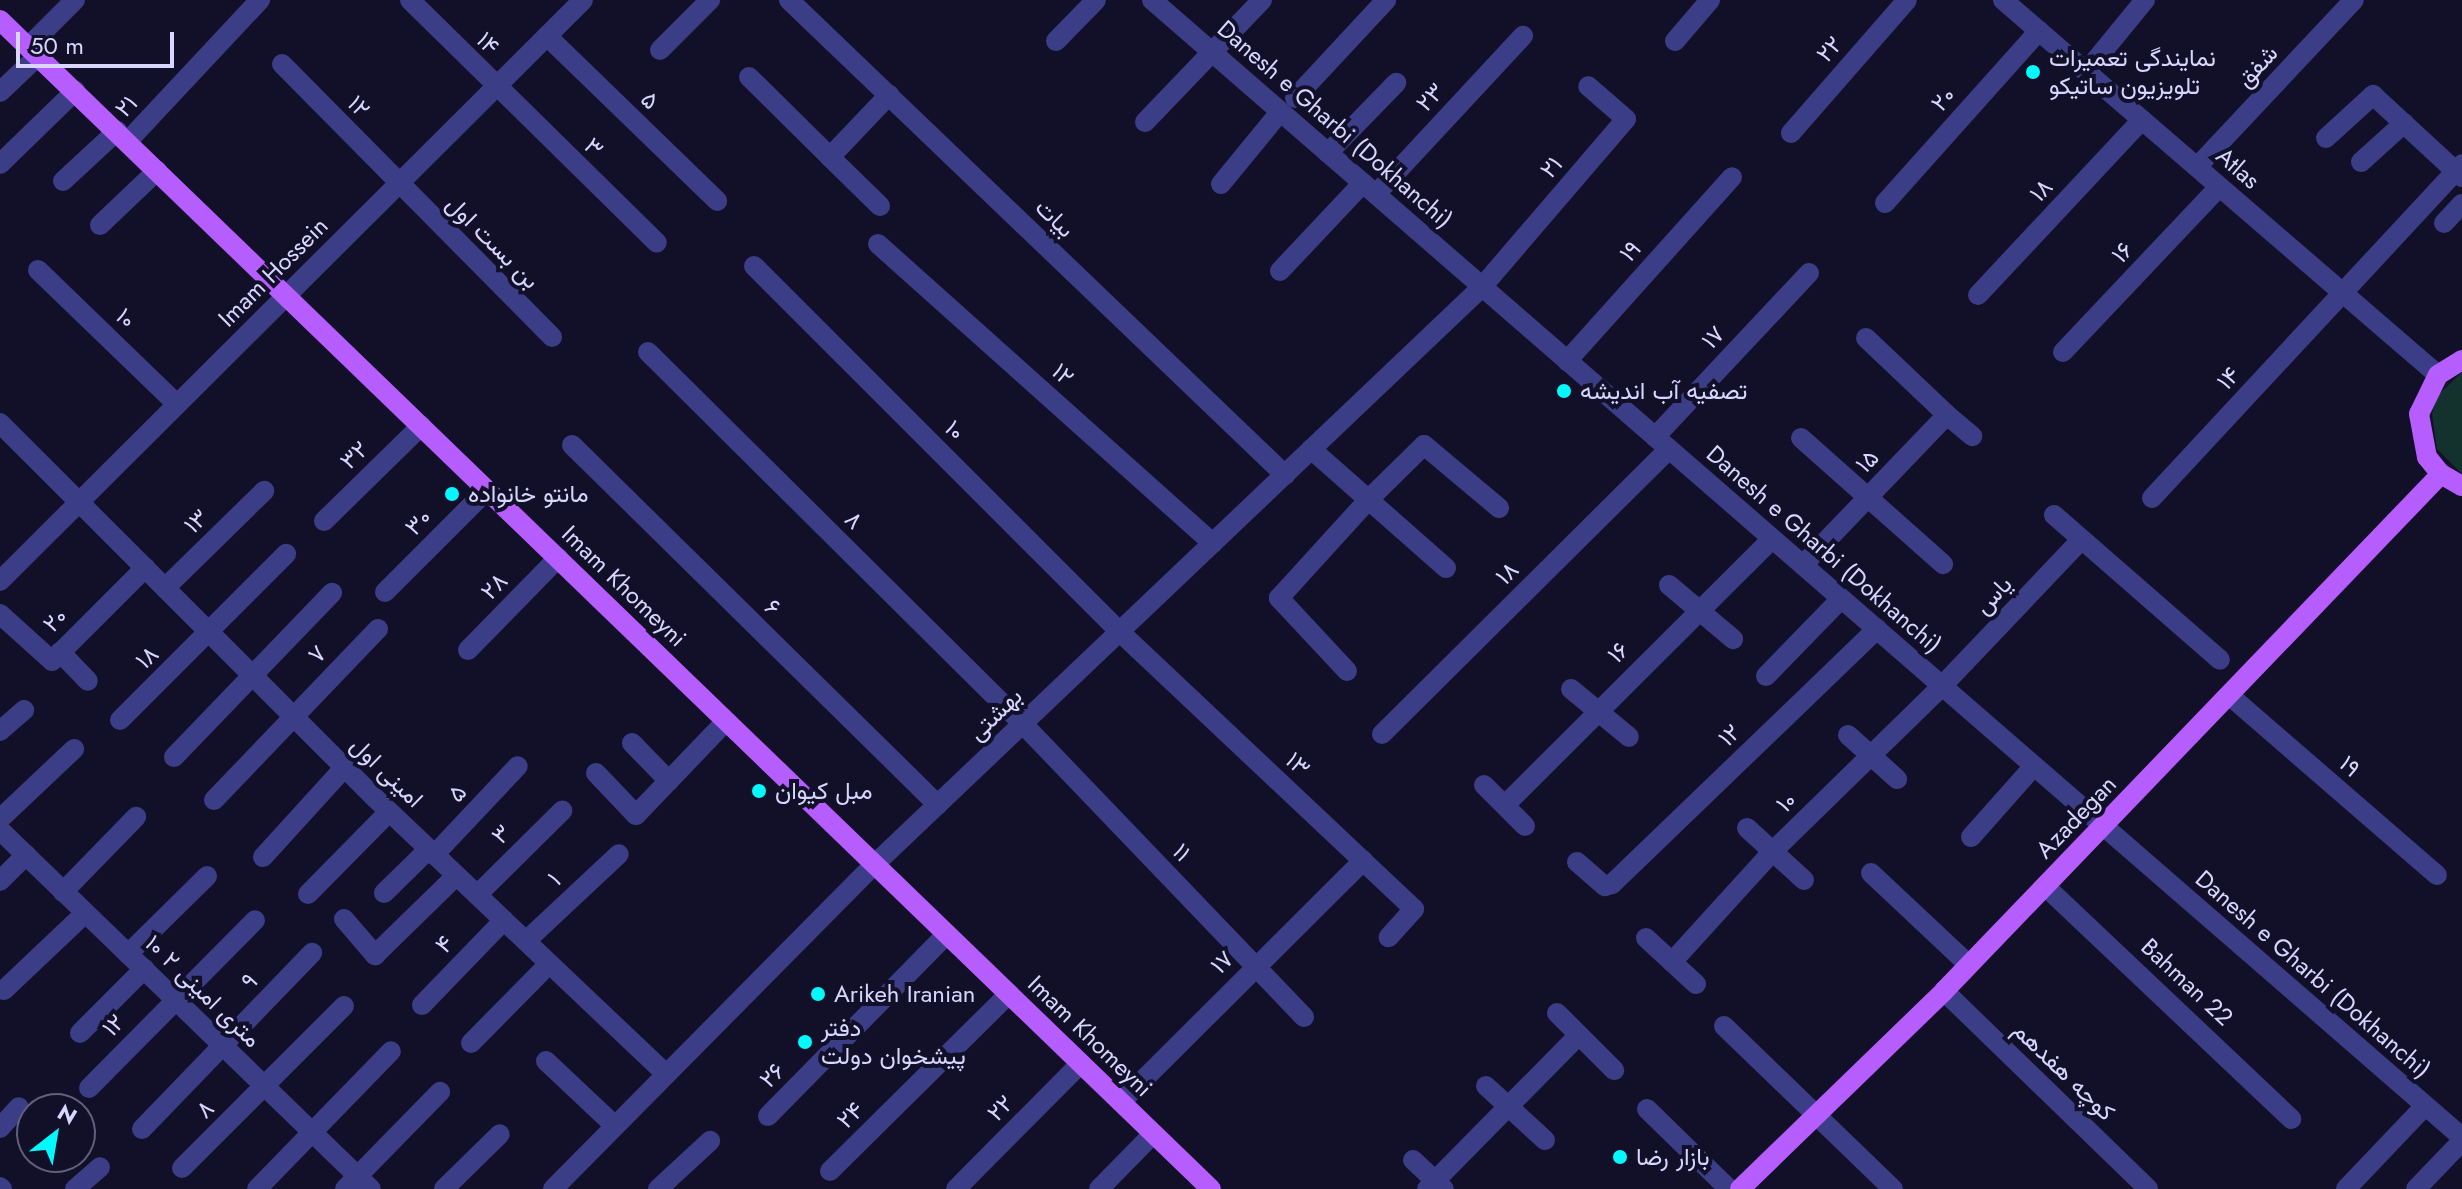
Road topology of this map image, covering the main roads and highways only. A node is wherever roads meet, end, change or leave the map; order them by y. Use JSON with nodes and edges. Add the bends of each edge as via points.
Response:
{"nodes":[{"id":1,"x":0,"y":20,"type":"edge"},
{"id":2,"x":2462,"y":360,"type":"edge"},
{"id":3,"x":2441,"y":474,"type":"junction"},
{"id":4,"x":2462,"y":486,"type":"edge"},
{"id":5,"x":1211,"y":1189,"type":"edge"},
{"id":6,"x":1740,"y":1189,"type":"edge"}],
"edges":[{"from":1,"to":5,"type":"main road","name":"Imam Khomeyni"},
{"from":2,"to":3,"type":"main road","via":[[2438,375],[2425,393],[2420,436]]},
{"from":3,"to":4,"type":"main road"},
{"from":3,"to":6,"type":"main road","name":"Azadegan","via":[[1944,991]]}]}
